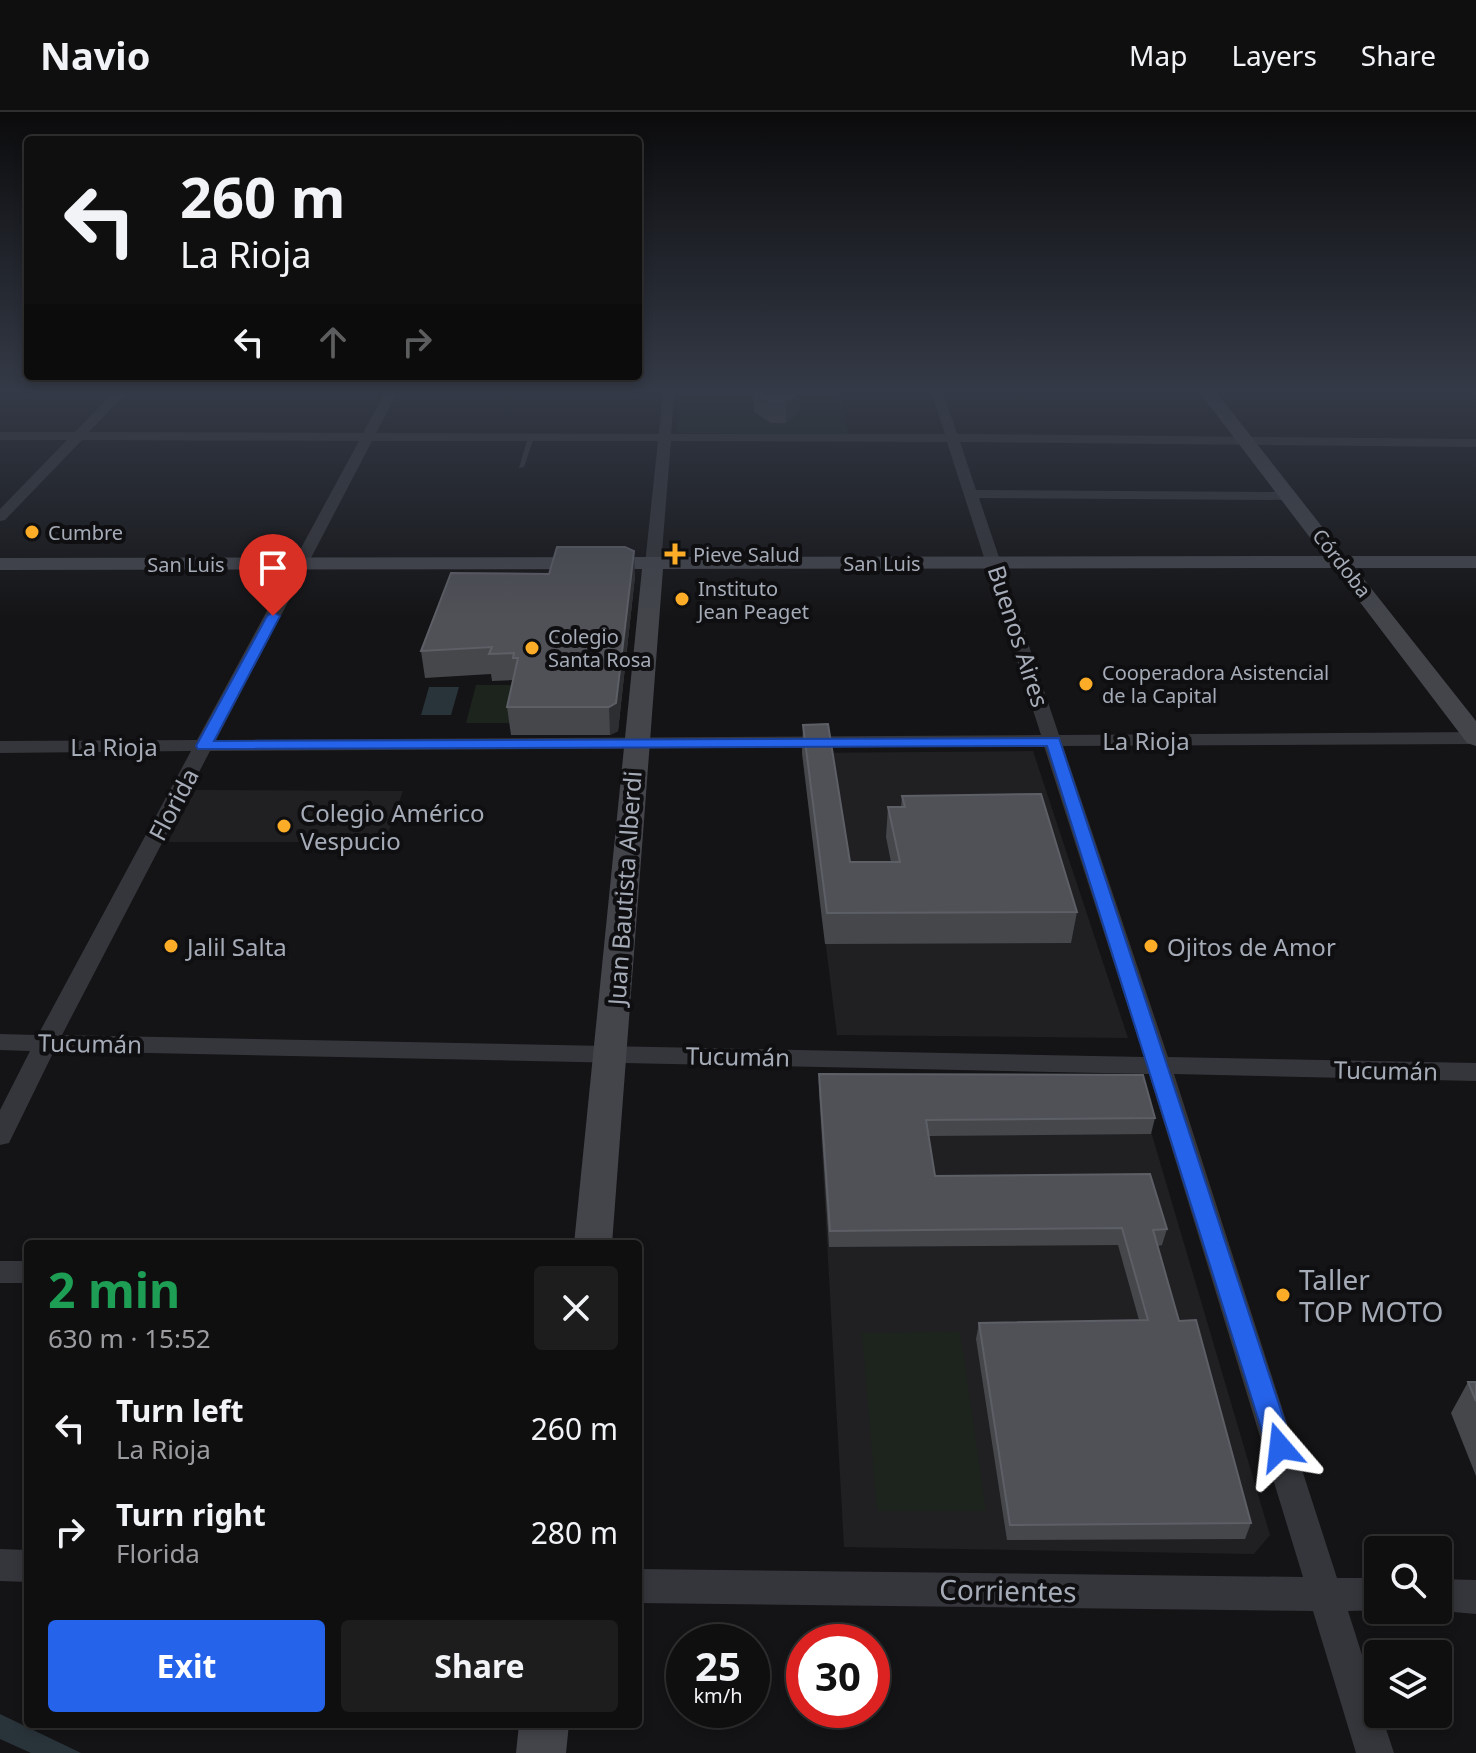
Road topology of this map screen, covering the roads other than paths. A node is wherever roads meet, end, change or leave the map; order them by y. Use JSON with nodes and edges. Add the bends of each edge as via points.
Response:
{"nodes":[{"id":1,"x":50,"y":466,"type":"edge"},
{"id":2,"x":353,"y":466,"type":"edge"},
{"id":3,"x":662,"y":466,"type":"edge"},
{"id":4,"x":963,"y":466,"type":"edge"},
{"id":5,"x":1266,"y":466,"type":"edge"},
{"id":6,"x":973,"y":494,"type":"junction"},
{"id":7,"x":1290,"y":496,"type":"junction"},
{"id":8,"x":0,"y":517,"type":"edge"},
{"id":9,"x":1342,"y":562,"type":"junction"},
{"id":10,"x":1476,"y":562,"type":"edge"},
{"id":11,"x":995,"y":563,"type":"junction"},
{"id":12,"x":0,"y":564,"type":"edge"},
{"id":13,"x":301,"y":564,"type":"junction"},
{"id":14,"x":653,"y":564,"type":"junction"},
{"id":15,"x":1476,"y":738,"type":"edge"},
{"id":16,"x":1053,"y":741,"type":"junction"},
{"id":17,"x":635,"y":745,"type":"junction"},
{"id":18,"x":204,"y":746,"type":"junction"},
{"id":19,"x":0,"y":747,"type":"edge"},
{"id":20,"x":0,"y":1042,"type":"edge"},
{"id":21,"x":46,"y":1042,"type":"junction"},
{"id":22,"x":611,"y":1053,"type":"junction"},
{"id":23,"x":1159,"y":1066,"type":"junction"},
{"id":24,"x":1476,"y":1072,"type":"edge"},
{"id":25,"x":0,"y":1136,"type":"edge"},
{"id":26,"x":593,"y":1240,"type":"edge"},
{"id":27,"x":0,"y":1272,"type":"edge"},
{"id":28,"x":24,"y":1272,"type":"edge"},
{"id":29,"x":0,"y":1565,"type":"edge"},
{"id":30,"x":24,"y":1566,"type":"edge"},
{"id":31,"x":642,"y":1586,"type":"edge"},
{"id":32,"x":1326,"y":1594,"type":"junction"},
{"id":33,"x":1364,"y":1595,"type":"edge"},
{"id":34,"x":1452,"y":1596,"type":"edge"},
{"id":35,"x":1476,"y":1597,"type":"edge"},
{"id":36,"x":544,"y":1728,"type":"edge"},
{"id":37,"x":541,"y":1753,"type":"edge"},
{"id":38,"x":1375,"y":1753,"type":"edge"}],
"edges":[{"from":1,"to":8,"type":"street"},
{"from":2,"to":13,"type":"street","name":"Florida"},
{"from":3,"to":14,"type":"street","name":"Juan Bautista Alberdi"},
{"from":4,"to":6,"type":"street","name":"Buenos Aires"},
{"from":5,"to":7,"type":"street","name":"Córdoba"},
{"from":6,"to":7,"type":"street"},
{"from":6,"to":11,"type":"street","name":"Buenos Aires"},
{"from":7,"to":9,"type":"street","name":"Córdoba"},
{"from":9,"to":10,"type":"street","name":"San Luis"},
{"from":9,"to":11,"type":"street","name":"San Luis"},
{"from":9,"to":15,"type":"street","name":"Córdoba"},
{"from":11,"to":14,"type":"street","name":"San Luis"},
{"from":11,"to":16,"type":"street","name":"Buenos Aires"},
{"from":12,"to":13,"type":"street","name":"San Luis"},
{"from":13,"to":14,"type":"street","name":"San Luis"},
{"from":13,"to":18,"type":"street","name":"Florida"},
{"from":14,"to":17,"type":"street","name":"Juan Bautista Alberdi"},
{"from":15,"to":16,"type":"street","name":"La Rioja"},
{"from":16,"to":17,"type":"street","name":"La Rioja"},
{"from":16,"to":23,"type":"street","name":"Buenos Aires"},
{"from":17,"to":18,"type":"street","name":"La Rioja"},
{"from":17,"to":22,"type":"street","name":"Juan Bautista Alberdi"},
{"from":18,"to":19,"type":"street","name":"La Rioja"},
{"from":18,"to":21,"type":"street","name":"Florida"},
{"from":20,"to":21,"type":"street","name":"Tucumán"},
{"from":21,"to":22,"type":"street","name":"Tucumán"},
{"from":21,"to":25,"type":"street","name":"Florida"},
{"from":22,"to":23,"type":"street","name":"Tucumán"},
{"from":22,"to":26,"type":"street","name":"Juan Bautista Alberdi"},
{"from":23,"to":24,"type":"street","name":"Tucumán"},
{"from":23,"to":32,"type":"street","name":"Buenos Aires"},
{"from":27,"to":28,"type":"street"},
{"from":29,"to":30,"type":"street"},
{"from":31,"to":32,"type":"street","name":"Corrientes"},
{"from":32,"to":33,"type":"street","name":"Corrientes"},
{"from":32,"to":38,"type":"street","name":"Buenos Aires"},
{"from":34,"to":35,"type":"street"},
{"from":36,"to":37,"type":"street"}]}
